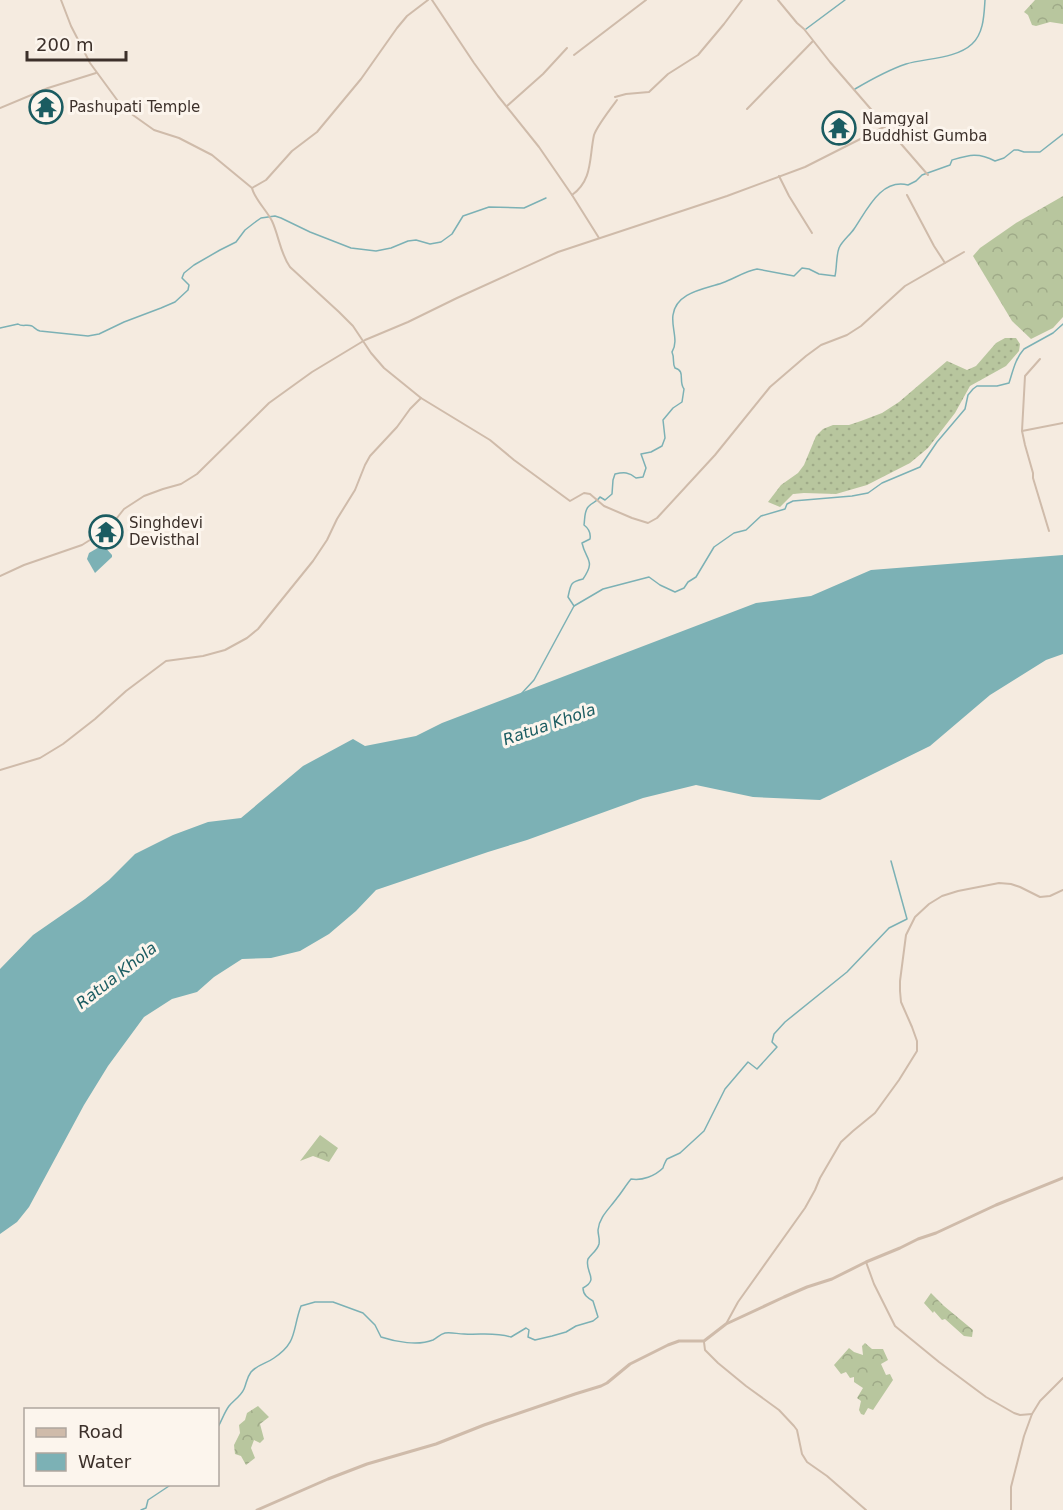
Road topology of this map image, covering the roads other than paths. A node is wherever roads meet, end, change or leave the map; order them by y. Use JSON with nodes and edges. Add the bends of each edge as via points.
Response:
{"nodes":[{"id":1,"x":61,"y":0,"type":"edge"},
{"id":2,"x":430,"y":0,"type":"edge"},
{"id":3,"x":646,"y":0,"type":"edge"},
{"id":4,"x":742,"y":0,"type":"edge"},
{"id":5,"x":777,"y":0,"type":"edge"},
{"id":6,"x":813,"y":41,"type":"junction"},
{"id":7,"x":567,"y":48,"type":"dead end"},
{"id":8,"x":574,"y":55,"type":"dead end"},
{"id":9,"x":96,"y":73,"type":"junction"},
{"id":10,"x":507,"y":106,"type":"junction"},
{"id":11,"x":0,"y":108,"type":"edge"},
{"id":12,"x":747,"y":109,"type":"dead end"},
{"id":13,"x":886,"y":126,"type":"junction"},
{"id":14,"x":928,"y":175,"type":"dead end"},
{"id":15,"x":779,"y":176,"type":"junction"},
{"id":16,"x":252,"y":188,"type":"junction"},
{"id":17,"x":572,"y":195,"type":"junction"},
{"id":18,"x":907,"y":195,"type":"dead end"},
{"id":19,"x":812,"y":233,"type":"dead end"},
{"id":20,"x":599,"y":238,"type":"junction"},
{"id":21,"x":964,"y":252,"type":"dead end"},
{"id":22,"x":946,"y":263,"type":"junction"},
{"id":23,"x":362,"y":341,"type":"junction"},
{"id":24,"x":1040,"y":359,"type":"dead end"},
{"id":25,"x":421,"y":398,"type":"junction"},
{"id":26,"x":1063,"y":423,"type":"edge"},
{"id":27,"x":1023,"y":431,"type":"junction"},
{"id":28,"x":1049,"y":531,"type":"dead end"},
{"id":29,"x":0,"y":576,"type":"edge"},
{"id":30,"x":0,"y":770,"type":"edge"},
{"id":31,"x":1063,"y":890,"type":"edge"},
{"id":32,"x":1063,"y":1178,"type":"edge"},
{"id":33,"x":866,"y":1262,"type":"junction"},
{"id":34,"x":726,"y":1324,"type":"junction"},
{"id":35,"x":704,"y":1341,"type":"junction"},
{"id":36,"x":1063,"y":1378,"type":"edge"},
{"id":37,"x":1032,"y":1414,"type":"junction"},
{"id":38,"x":257,"y":1510,"type":"edge"},
{"id":39,"x":866,"y":1510,"type":"edge"},
{"id":40,"x":1011,"y":1510,"type":"edge"}],
"edges":[{"from":1,"to":9,"type":"street"},
{"from":2,"to":10,"type":"street"},
{"from":2,"to":16,"type":"street","via":[[407,16],[362,80],[317,132],[292,151],[266,180]]},
{"from":3,"to":8,"type":"street"},
{"from":4,"to":17,"type":"street","via":[[698,55],[649,92],[616,99],[594,134],[584,182]]},
{"from":5,"to":6,"type":"street"},
{"from":6,"to":12,"type":"street"},
{"from":6,"to":13,"type":"street"},
{"from":7,"to":10,"type":"street"},
{"from":9,"to":11,"type":"street"},
{"from":9,"to":16,"type":"street","via":[[123,108],[154,130],[212,155]]},
{"from":10,"to":17,"type":"street"},
{"from":13,"to":14,"type":"street"},
{"from":13,"to":15,"type":"street"},
{"from":15,"to":19,"type":"street"},
{"from":15,"to":20,"type":"street"},
{"from":16,"to":23,"type":"street","via":[[272,221],[290,267],[353,326]]},
{"from":17,"to":20,"type":"street"},
{"from":18,"to":22,"type":"street"},
{"from":20,"to":23,"type":"street","via":[[558,252]]},
{"from":21,"to":22,"type":"street"},
{"from":22,"to":25,"type":"street","via":[[905,286],[861,326],[821,345],[770,387],[715,455],[648,523],[604,506],[590,494],[570,501],[490,440]]},
{"from":23,"to":25,"type":"street","via":[[381,365]]},
{"from":23,"to":29,"type":"street","via":[[269,403],[197,474],[124,508],[109,528],[82,545]]},
{"from":24,"to":27,"type":"street","via":[[1024,376]]},
{"from":25,"to":30,"type":"street","via":[[369,456],[327,540],[252,634],[225,650],[166,661],[63,744],[40,758]]},
{"from":26,"to":27,"type":"street"},
{"from":27,"to":28,"type":"street"},
{"from":31,"to":34,"type":"street","via":[[1040,897],[999,883],[942,896],[915,917],[906,935],[900,991],[917,1051],[875,1113],[841,1142],[804,1208]]},
{"from":32,"to":33,"type":"street"},
{"from":33,"to":34,"type":"street"},
{"from":33,"to":37,"type":"street","via":[[895,1326],[986,1397],[1014,1413]]},
{"from":34,"to":35,"type":"street"},
{"from":35,"to":38,"type":"street","via":[[679,1341],[630,1364],[601,1386],[367,1464]]},
{"from":35,"to":39,"type":"street","via":[[705,1350],[718,1363],[794,1426],[807,1462]]},
{"from":36,"to":37,"type":"street"},
{"from":37,"to":40,"type":"street","via":[[1011,1487]]}]}
